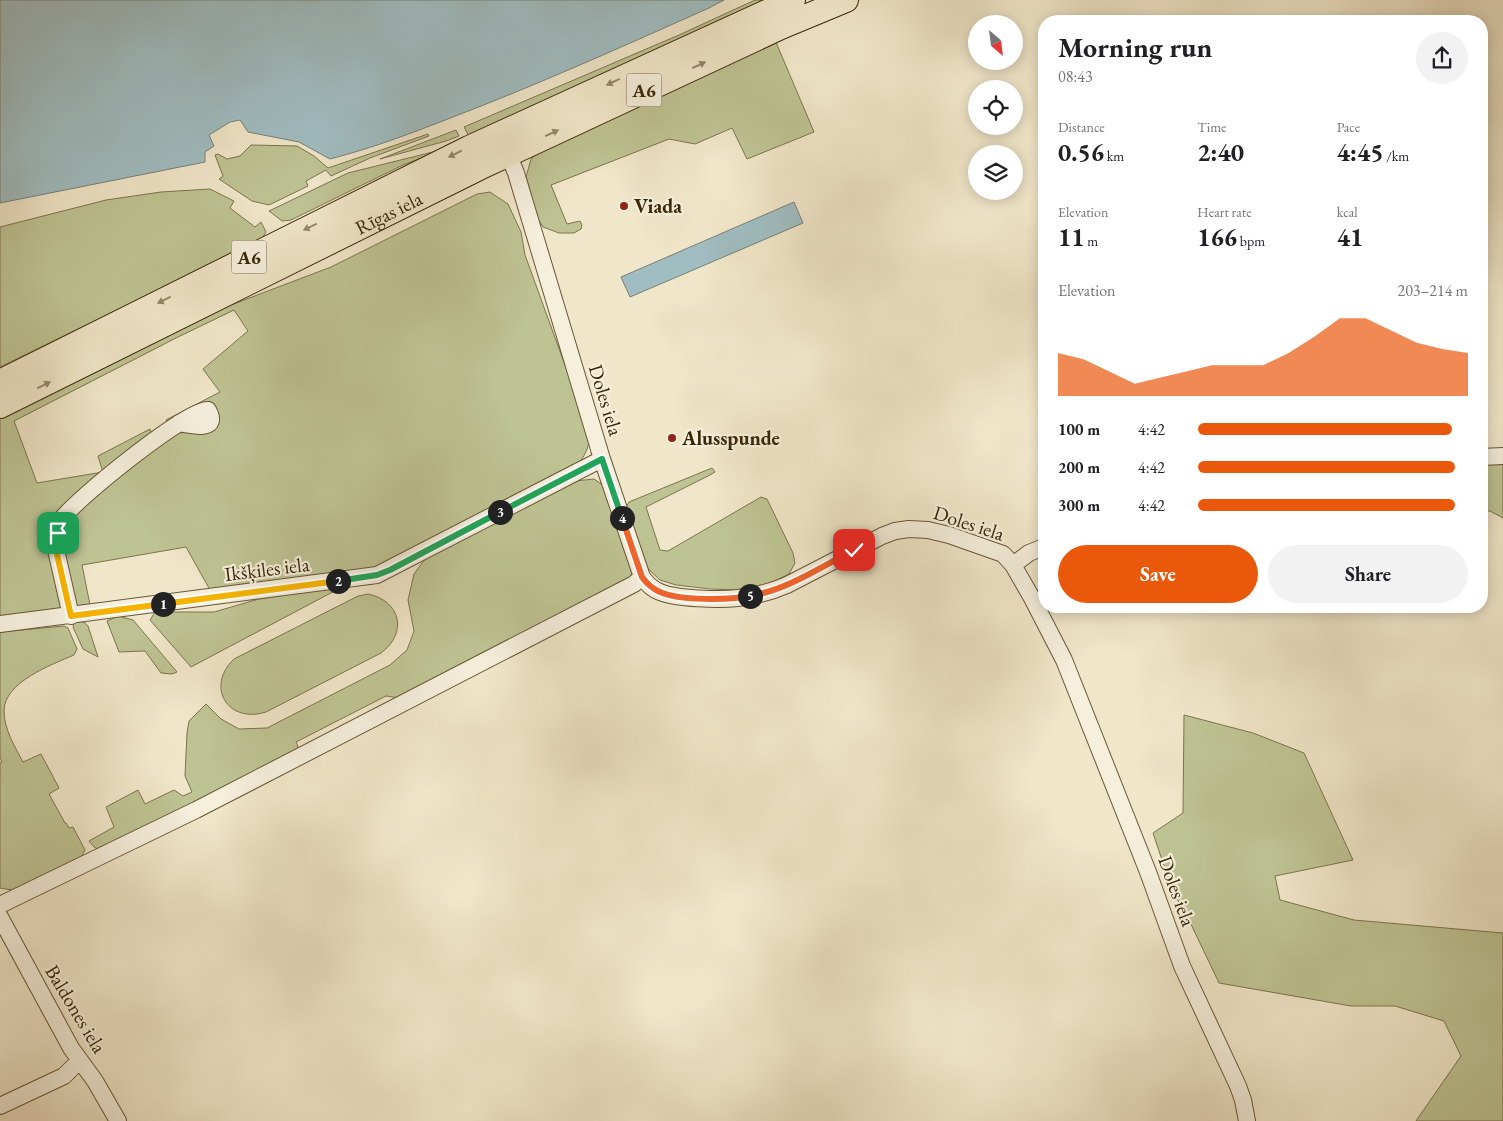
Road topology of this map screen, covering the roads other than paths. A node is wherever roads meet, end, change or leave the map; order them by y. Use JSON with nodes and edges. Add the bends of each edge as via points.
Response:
{"nodes":[{"id":1,"x":846,"y":0,"type":"edge"},
{"id":2,"x":784,"y":11,"type":"edge"},
{"id":3,"x":504,"y":144,"type":"junction"},
{"id":4,"x":0,"y":382,"type":"edge"},
{"id":5,"x":0,"y":406,"type":"edge"},
{"id":6,"x":179,"y":423,"type":"dead end"},
{"id":7,"x":1503,"y":456,"type":"edge"},
{"id":8,"x":1488,"y":457,"type":"edge"},
{"id":9,"x":602,"y":459,"type":"junction"},
{"id":10,"x":1038,"y":549,"type":"edge"},
{"id":11,"x":1013,"y":566,"type":"junction"},
{"id":12,"x":642,"y":577,"type":"junction"},
{"id":13,"x":1038,"y":610,"type":"edge"},
{"id":14,"x":1040,"y":613,"type":"edge"},
{"id":15,"x":71,"y":616,"type":"junction"},
{"id":16,"x":0,"y":624,"type":"edge"},
{"id":17,"x":0,"y":905,"type":"edge"},
{"id":18,"x":0,"y":917,"type":"edge"},
{"id":19,"x":79,"y":1061,"type":"junction"},
{"id":20,"x":0,"y":1106,"type":"edge"},
{"id":21,"x":118,"y":1121,"type":"edge"},
{"id":22,"x":1246,"y":1121,"type":"edge"}],
"edges":[{"from":1,"to":2,"type":"highway","number":"A6"},
{"from":2,"to":3,"type":"highway","name":"Rīgas iela","number":"A6"},
{"from":3,"to":4,"type":"highway","name":"Rīgas iela","number":"A6","one_way":true},
{"from":5,"to":3,"type":"highway","name":"Rīgas iela","number":"A6","one_way":true},
{"from":3,"to":9,"type":"street","name":"Doles iela","via":[[516,173]]},
{"from":6,"to":15,"type":"street","via":[[144,447],[61,520],[56,550]]},
{"from":7,"to":8,"type":"street"},
{"from":9,"to":12,"type":"street","name":"Doles iela"},
{"from":9,"to":15,"type":"street","name":"Ikšķiles iela","via":[[377,575]]},
{"from":10,"to":11,"type":"street"},
{"from":11,"to":12,"type":"street","name":"Doles iela","via":[[1003,554],[928,530],[910,529],[882,536],[787,585],[754,596],[705,599],[661,593]]},
{"from":11,"to":13,"type":"street","name":"Doles iela"},
{"from":12,"to":17,"type":"street","via":[[634,584],[196,810]]},
{"from":14,"to":22,"type":"street","name":"Doles iela","via":[[1079,696],[1182,966],[1238,1086]]},
{"from":15,"to":16,"type":"street","name":"Ikšķiles iela"},
{"from":18,"to":19,"type":"street","name":"Baldones iela"},
{"from":19,"to":20,"type":"street","via":[[64,1076]]},
{"from":19,"to":21,"type":"street","name":"Baldones iela","via":[[96,1081]]}]}
